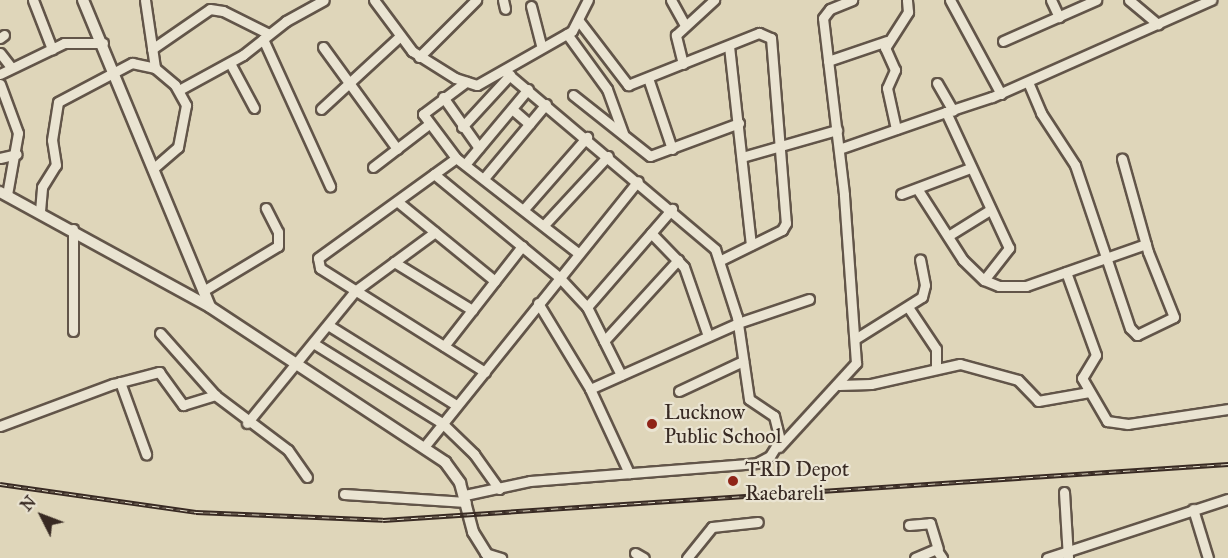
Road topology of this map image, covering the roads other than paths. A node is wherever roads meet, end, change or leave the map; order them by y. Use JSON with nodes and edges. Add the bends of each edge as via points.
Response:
{"nodes":[{"id":1,"x":33,"y":0,"type":"edge"},
{"id":2,"x":83,"y":0,"type":"edge"},
{"id":3,"x":145,"y":0,"type":"edge"},
{"id":4,"x":324,"y":0,"type":"edge"},
{"id":5,"x":374,"y":0,"type":"edge"},
{"id":6,"x":476,"y":0,"type":"edge"},
{"id":7,"x":588,"y":0,"type":"edge"},
{"id":8,"x":671,"y":0,"type":"edge"},
{"id":9,"x":714,"y":0,"type":"edge"},
{"id":10,"x":852,"y":0,"type":"edge"},
{"id":11,"x":907,"y":0,"type":"edge"},
{"id":12,"x":950,"y":0,"type":"edge"},
{"id":13,"x":1050,"y":0,"type":"edge"},
{"id":14,"x":1096,"y":0,"type":"edge"},
{"id":15,"x":1130,"y":0,"type":"edge"},
{"id":16,"x":1211,"y":0,"type":"edge"},
{"id":17,"x":531,"y":6,"type":"dead end"},
{"id":18,"x":1059,"y":17,"type":"junction"},
{"id":19,"x":579,"y":21,"type":"junction"},
{"id":20,"x":1158,"y":24,"type":"junction"},
{"id":21,"x":685,"y":25,"type":"junction"},
{"id":22,"x":567,"y":34,"type":"junction"},
{"id":23,"x":266,"y":36,"type":"junction"},
{"id":24,"x":399,"y":37,"type":"junction"},
{"id":25,"x":887,"y":41,"type":"junction"},
{"id":26,"x":1003,"y":41,"type":"dead end"},
{"id":27,"x":103,"y":43,"type":"junction"},
{"id":28,"x":542,"y":45,"type":"junction"},
{"id":29,"x":729,"y":46,"type":"junction"},
{"id":30,"x":323,"y":47,"type":"dead end"},
{"id":31,"x":52,"y":49,"type":"junction"},
{"id":32,"x":152,"y":49,"type":"junction"},
{"id":33,"x":0,"y":53,"type":"edge"},
{"id":34,"x":419,"y":57,"type":"junction"},
{"id":35,"x":828,"y":60,"type":"junction"},
{"id":36,"x":230,"y":63,"type":"junction"},
{"id":37,"x":683,"y":64,"type":"junction"},
{"id":38,"x":11,"y":67,"type":"junction"},
{"id":39,"x":155,"y":68,"type":"junction"},
{"id":40,"x":115,"y":71,"type":"junction"},
{"id":41,"x":507,"y":73,"type":"junction"},
{"id":42,"x":0,"y":74,"type":"edge"},
{"id":43,"x":648,"y":78,"type":"junction"},
{"id":44,"x":466,"y":82,"type":"junction"},
{"id":45,"x":1028,"y":82,"type":"junction"},
{"id":46,"x":937,"y":83,"type":"dead end"},
{"id":47,"x":0,"y":84,"type":"edge"},
{"id":48,"x":350,"y":84,"type":"junction"},
{"id":49,"x":528,"y":89,"type":"junction"},
{"id":50,"x":178,"y":90,"type":"junction"},
{"id":51,"x":573,"y":94,"type":"dead end"},
{"id":52,"x":1000,"y":94,"type":"junction"},
{"id":53,"x":443,"y":97,"type":"junction"},
{"id":54,"x":546,"y":104,"type":"junction"},
{"id":55,"x":254,"y":108,"type":"dead end"},
{"id":56,"x":321,"y":109,"type":"dead end"},
{"id":57,"x":512,"y":109,"type":"junction"},
{"id":58,"x":949,"y":111,"type":"junction"},
{"id":59,"x":739,"y":123,"type":"junction"},
{"id":60,"x":429,"y":124,"type":"junction"},
{"id":61,"x":530,"y":124,"type":"junction"},
{"id":62,"x":462,"y":127,"type":"junction"},
{"id":63,"x":897,"y":129,"type":"junction"},
{"id":64,"x":837,"y":130,"type":"junction"},
{"id":65,"x":624,"y":134,"type":"junction"},
{"id":66,"x":586,"y":137,"type":"junction"},
{"id":67,"x":782,"y":147,"type":"junction"},
{"id":68,"x":479,"y":148,"type":"junction"},
{"id":69,"x":672,"y":148,"type":"junction"},
{"id":70,"x":397,"y":149,"type":"junction"},
{"id":71,"x":839,"y":149,"type":"junction"},
{"id":72,"x":17,"y":154,"type":"junction"},
{"id":73,"x":608,"y":156,"type":"junction"},
{"id":74,"x":742,"y":157,"type":"junction"},
{"id":75,"x":0,"y":158,"type":"edge"},
{"id":76,"x":456,"y":158,"type":"junction"},
{"id":77,"x":1122,"y":159,"type":"dead end"},
{"id":78,"x":467,"y":162,"type":"junction"},
{"id":79,"x":373,"y":167,"type":"dead end"},
{"id":80,"x":970,"y":168,"type":"junction"},
{"id":81,"x":153,"y":169,"type":"junction"},
{"id":82,"x":434,"y":174,"type":"junction"},
{"id":83,"x":485,"y":177,"type":"junction"},
{"id":84,"x":638,"y":182,"type":"junction"},
{"id":85,"x":330,"y":186,"type":"dead end"},
{"id":86,"x":918,"y":190,"type":"junction"},
{"id":87,"x":3,"y":194,"type":"edge"},
{"id":88,"x":901,"y":194,"type":"dead end"},
{"id":89,"x":399,"y":202,"type":"junction"},
{"id":90,"x":266,"y":208,"type":"dead end"},
{"id":91,"x":524,"y":209,"type":"junction"},
{"id":92,"x":672,"y":209,"type":"junction"},
{"id":93,"x":990,"y":210,"type":"junction"},
{"id":94,"x":40,"y":211,"type":"junction"},
{"id":95,"x":544,"y":225,"type":"junction"},
{"id":96,"x":73,"y":229,"type":"junction"},
{"id":97,"x":435,"y":232,"type":"junction"},
{"id":98,"x":651,"y":233,"type":"junction"},
{"id":99,"x":948,"y":236,"type":"junction"},
{"id":100,"x":1146,"y":244,"type":"junction"},
{"id":101,"x":522,"y":246,"type":"junction"},
{"id":102,"x":751,"y":246,"type":"junction"},
{"id":103,"x":578,"y":253,"type":"junction"},
{"id":104,"x":920,"y":259,"type":"dead end"},
{"id":105,"x":1105,"y":259,"type":"junction"},
{"id":106,"x":678,"y":260,"type":"junction"},
{"id":107,"x":721,"y":260,"type":"junction"},
{"id":108,"x":394,"y":262,"type":"junction"},
{"id":109,"x":1066,"y":272,"type":"junction"},
{"id":110,"x":559,"y":277,"type":"junction"},
{"id":111,"x":984,"y":280,"type":"junction"},
{"id":112,"x":495,"y":281,"type":"junction"},
{"id":113,"x":203,"y":291,"type":"junction"},
{"id":114,"x":356,"y":291,"type":"junction"},
{"id":115,"x":808,"y":299,"type":"dead end"},
{"id":116,"x":538,"y":303,"type":"junction"},
{"id":117,"x":210,"y":307,"type":"junction"},
{"id":118,"x":587,"y":307,"type":"junction"},
{"id":119,"x":908,"y":307,"type":"junction"},
{"id":120,"x":472,"y":310,"type":"junction"},
{"id":121,"x":738,"y":323,"type":"junction"},
{"id":122,"x":328,"y":325,"type":"junction"},
{"id":123,"x":73,"y":331,"type":"dead end"},
{"id":124,"x":160,"y":333,"type":"dead end"},
{"id":125,"x":708,"y":336,"type":"junction"},
{"id":126,"x":855,"y":339,"type":"junction"},
{"id":127,"x":604,"y":341,"type":"junction"},
{"id":128,"x":313,"y":343,"type":"junction"},
{"id":129,"x":444,"y":346,"type":"junction"},
{"id":130,"x":744,"y":361,"type":"junction"},
{"id":131,"x":294,"y":364,"type":"junction"},
{"id":132,"x":936,"y":368,"type":"junction"},
{"id":133,"x":485,"y":372,"type":"junction"},
{"id":134,"x":621,"y":375,"type":"junction"},
{"id":135,"x":120,"y":382,"type":"junction"},
{"id":136,"x":839,"y":385,"type":"junction"},
{"id":137,"x":590,"y":389,"type":"junction"},
{"id":138,"x":679,"y":391,"type":"dead end"},
{"id":139,"x":1089,"y":392,"type":"junction"},
{"id":140,"x":214,"y":395,"type":"junction"},
{"id":141,"x":456,"y":405,"type":"junction"},
{"id":142,"x":1228,"y":409,"type":"edge"},
{"id":143,"x":247,"y":423,"type":"junction"},
{"id":144,"x":442,"y":423,"type":"junction"},
{"id":145,"x":0,"y":426,"type":"edge"},
{"id":146,"x":424,"y":447,"type":"junction"},
{"id":147,"x":777,"y":448,"type":"junction"},
{"id":148,"x":146,"y":454,"type":"dead end"},
{"id":149,"x":629,"y":473,"type":"junction"},
{"id":150,"x":308,"y":477,"type":"dead end"},
{"id":151,"x":500,"y":489,"type":"junction"},
{"id":152,"x":1064,"y":492,"type":"dead end"},
{"id":153,"x":344,"y":494,"type":"dead end"},
{"id":154,"x":465,"y":498,"type":"junction"},
{"id":155,"x":1228,"y":500,"type":"edge"},
{"id":156,"x":1193,"y":509,"type":"junction"},
{"id":157,"x":758,"y":522,"type":"dead end"},
{"id":158,"x":909,"y":525,"type":"dead end"},
{"id":159,"x":634,"y":553,"type":"dead end"},
{"id":160,"x":1068,"y":553,"type":"edge"},
{"id":161,"x":940,"y":554,"type":"edge"},
{"id":162,"x":487,"y":555,"type":"edge"},
{"id":163,"x":501,"y":558,"type":"edge"},
{"id":164,"x":644,"y":558,"type":"edge"},
{"id":165,"x":687,"y":558,"type":"edge"},
{"id":166,"x":915,"y":558,"type":"edge"},
{"id":167,"x":1047,"y":558,"type":"edge"},
{"id":168,"x":1208,"y":558,"type":"edge"}],
"edges":[{"from":1,"to":31,"type":"street"},
{"from":2,"to":27,"type":"street"},
{"from":3,"to":32,"type":"street"},
{"from":4,"to":23,"type":"street"},
{"from":5,"to":24,"type":"street"},
{"from":6,"to":34,"type":"street"},
{"from":7,"to":19,"type":"street"},
{"from":8,"to":21,"type":"street"},
{"from":9,"to":21,"type":"street"},
{"from":10,"to":35,"type":"street","via":[[825,14]]},
{"from":11,"to":25,"type":"street","via":[[908,12]]},
{"from":12,"to":52,"type":"street"},
{"from":13,"to":18,"type":"street"},
{"from":14,"to":18,"type":"street"},
{"from":15,"to":20,"type":"street"},
{"from":16,"to":20,"type":"street"},
{"from":17,"to":28,"type":"street"},
{"from":18,"to":26,"type":"street"},
{"from":19,"to":22,"type":"street"},
{"from":19,"to":43,"type":"street","via":[[623,83]]},
{"from":20,"to":45,"type":"street"},
{"from":21,"to":37,"type":"street","via":[[676,39]]},
{"from":22,"to":28,"type":"street"},
{"from":22,"to":65,"type":"street","via":[[607,89]]},
{"from":23,"to":32,"type":"street","via":[[223,10],[210,9]]},
{"from":23,"to":36,"type":"street"},
{"from":23,"to":85,"type":"street"},
{"from":24,"to":34,"type":"street"},
{"from":24,"to":48,"type":"street"},
{"from":25,"to":35,"type":"street"},
{"from":25,"to":63,"type":"street","via":[[885,53],[895,70],[887,88]]},
{"from":27,"to":31,"type":"street","via":[[69,42]]},
{"from":27,"to":40,"type":"street"},
{"from":28,"to":41,"type":"street"},
{"from":29,"to":37,"type":"street"},
{"from":29,"to":59,"type":"street"},
{"from":29,"to":67,"type":"street","via":[[763,33],[771,38]]},
{"from":30,"to":48,"type":"street"},
{"from":31,"to":38,"type":"street"},
{"from":32,"to":39,"type":"street"},
{"from":33,"to":38,"type":"street"},
{"from":34,"to":44,"type":"street"},
{"from":35,"to":64,"type":"street"},
{"from":36,"to":50,"type":"street"},
{"from":36,"to":55,"type":"street"},
{"from":37,"to":43,"type":"street"},
{"from":38,"to":42,"type":"street"},
{"from":39,"to":40,"type":"street","via":[[138,62]]},
{"from":39,"to":50,"type":"street"},
{"from":40,"to":81,"type":"street"},
{"from":40,"to":94,"type":"street","via":[[58,102],[52,140],[56,165],[42,187]]},
{"from":41,"to":44,"type":"street","via":[[484,84]]},
{"from":41,"to":49,"type":"street"},
{"from":41,"to":62,"type":"street"},
{"from":43,"to":69,"type":"street"},
{"from":44,"to":53,"type":"street"},
{"from":45,"to":52,"type":"street"},
{"from":45,"to":105,"type":"street","via":[[1041,113],[1075,165]]},
{"from":46,"to":58,"type":"street"},
{"from":47,"to":72,"type":"street","via":[[16,124]]},
{"from":48,"to":56,"type":"street"},
{"from":48,"to":70,"type":"street"},
{"from":49,"to":54,"type":"street"},
{"from":49,"to":57,"type":"street"},
{"from":50,"to":81,"type":"street","via":[[187,108],[178,147]]},
{"from":51,"to":65,"type":"street"},
{"from":52,"to":58,"type":"street"},
{"from":53,"to":60,"type":"street","via":[[423,112]]},
{"from":53,"to":62,"type":"street"},
{"from":54,"to":61,"type":"street"},
{"from":54,"to":66,"type":"street"},
{"from":57,"to":61,"type":"street"},
{"from":57,"to":68,"type":"street"},
{"from":58,"to":63,"type":"street"},
{"from":58,"to":80,"type":"street"},
{"from":59,"to":69,"type":"street"},
{"from":59,"to":74,"type":"street"},
{"from":60,"to":70,"type":"street"},
{"from":60,"to":76,"type":"street"},
{"from":61,"to":83,"type":"street"},
{"from":62,"to":68,"type":"street"},
{"from":63,"to":71,"type":"street"},
{"from":64,"to":67,"type":"street"},
{"from":64,"to":71,"type":"street"},
{"from":65,"to":69,"type":"street","via":[[650,156]]},
{"from":66,"to":73,"type":"street"},
{"from":66,"to":91,"type":"street"},
{"from":67,"to":74,"type":"street"},
{"from":67,"to":102,"type":"street","via":[[785,227]]},
{"from":68,"to":78,"type":"street"},
{"from":70,"to":79,"type":"street"},
{"from":71,"to":126,"type":"street"},
{"from":72,"to":75,"type":"street"},
{"from":72,"to":87,"type":"street"},
{"from":73,"to":84,"type":"street"},
{"from":73,"to":95,"type":"street"},
{"from":74,"to":102,"type":"street"},
{"from":76,"to":78,"type":"street"},
{"from":76,"to":82,"type":"street"},
{"from":77,"to":100,"type":"street"},
{"from":78,"to":83,"type":"street"},
{"from":80,"to":86,"type":"street"},
{"from":80,"to":93,"type":"street"},
{"from":81,"to":113,"type":"street"},
{"from":82,"to":89,"type":"street"},
{"from":82,"to":101,"type":"street"},
{"from":83,"to":91,"type":"street"},
{"from":84,"to":92,"type":"street"},
{"from":84,"to":103,"type":"street"},
{"from":86,"to":88,"type":"street"},
{"from":86,"to":99,"type":"street"},
{"from":87,"to":94,"type":"street"},
{"from":89,"to":97,"type":"street"},
{"from":89,"to":114,"type":"street","via":[[318,258],[320,268]]},
{"from":90,"to":113,"type":"street","via":[[278,232],[278,246]]},
{"from":91,"to":95,"type":"street"},
{"from":92,"to":98,"type":"street"},
{"from":92,"to":107,"type":"street","via":[[708,241]]},
{"from":93,"to":99,"type":"street"},
{"from":93,"to":111,"type":"street","via":[[1009,248]]},
{"from":94,"to":96,"type":"street"},
{"from":95,"to":103,"type":"street"},
{"from":96,"to":117,"type":"street"},
{"from":96,"to":123,"type":"street"},
{"from":97,"to":108,"type":"street"},
{"from":97,"to":112,"type":"street"},
{"from":98,"to":106,"type":"street"},
{"from":98,"to":118,"type":"street"},
{"from":99,"to":111,"type":"street"},
{"from":100,"to":105,"type":"street"},
{"from":100,"to":105,"type":"street","via":[[1174,317],[1137,335],[1130,328]]},
{"from":101,"to":110,"type":"street"},
{"from":101,"to":112,"type":"street"},
{"from":102,"to":107,"type":"street"},
{"from":103,"to":110,"type":"street"},
{"from":104,"to":119,"type":"street","via":[[925,291]]},
{"from":105,"to":109,"type":"street"},
{"from":106,"to":125,"type":"street"},
{"from":106,"to":127,"type":"street"},
{"from":107,"to":121,"type":"street"},
{"from":108,"to":114,"type":"street"},
{"from":108,"to":120,"type":"street"},
{"from":109,"to":111,"type":"street","via":[[1026,286],[999,286]]},
{"from":109,"to":139,"type":"street","via":[[1096,355],[1081,374]]},
{"from":110,"to":116,"type":"street"},
{"from":110,"to":118,"type":"street"},
{"from":112,"to":120,"type":"street"},
{"from":113,"to":117,"type":"street"},
{"from":114,"to":122,"type":"street"},
{"from":114,"to":129,"type":"street"},
{"from":115,"to":121,"type":"street"},
{"from":116,"to":133,"type":"street"},
{"from":116,"to":137,"type":"street"},
{"from":117,"to":131,"type":"street"},
{"from":118,"to":127,"type":"street"},
{"from":119,"to":126,"type":"street"},
{"from":119,"to":132,"type":"street","via":[[936,349]]},
{"from":120,"to":129,"type":"street"},
{"from":121,"to":125,"type":"street"},
{"from":121,"to":130,"type":"street"},
{"from":122,"to":128,"type":"street"},
{"from":122,"to":141,"type":"street"},
{"from":124,"to":140,"type":"street"},
{"from":125,"to":134,"type":"street"},
{"from":126,"to":136,"type":"street","via":[[855,363]]},
{"from":127,"to":134,"type":"street"},
{"from":128,"to":131,"type":"street"},
{"from":128,"to":144,"type":"street"},
{"from":129,"to":133,"type":"street"},
{"from":130,"to":138,"type":"street"},
{"from":130,"to":147,"type":"street","via":[[751,402],[777,421]]},
{"from":131,"to":143,"type":"street"},
{"from":131,"to":146,"type":"street"},
{"from":132,"to":136,"type":"street","via":[[871,384]]},
{"from":132,"to":139,"type":"street","via":[[960,364],[1011,377],[1038,401]]},
{"from":133,"to":141,"type":"street"},
{"from":134,"to":137,"type":"street"},
{"from":135,"to":140,"type":"street","via":[[159,372],[183,405]]},
{"from":135,"to":145,"type":"street"},
{"from":135,"to":148,"type":"street"},
{"from":136,"to":147,"type":"street"},
{"from":137,"to":149,"type":"street"},
{"from":139,"to":142,"type":"street","via":[[1101,415],[1116,422]]},
{"from":140,"to":143,"type":"street"},
{"from":141,"to":144,"type":"street"},
{"from":143,"to":150,"type":"street","via":[[288,450]]},
{"from":144,"to":146,"type":"street"},
{"from":144,"to":151,"type":"street","via":[[474,454]]},
{"from":146,"to":154,"type":"street","via":[[453,471]]},
{"from":147,"to":149,"type":"street","via":[[758,463]]},
{"from":149,"to":151,"type":"street","via":[[530,481]]},
{"from":151,"to":154,"type":"street"},
{"from":152,"to":160,"type":"street"},
{"from":153,"to":154,"type":"street"},
{"from":154,"to":162,"type":"street","via":[[473,532]]},
{"from":155,"to":156,"type":"street"},
{"from":156,"to":160,"type":"street"},
{"from":156,"to":168,"type":"street"},
{"from":157,"to":165,"type":"street","via":[[712,527]]},
{"from":158,"to":161,"type":"street","via":[[930,523]]},
{"from":159,"to":164,"type":"street"},
{"from":160,"to":167,"type":"street"},
{"from":161,"to":166,"type":"street"},
{"from":162,"to":163,"type":"street"}]}
